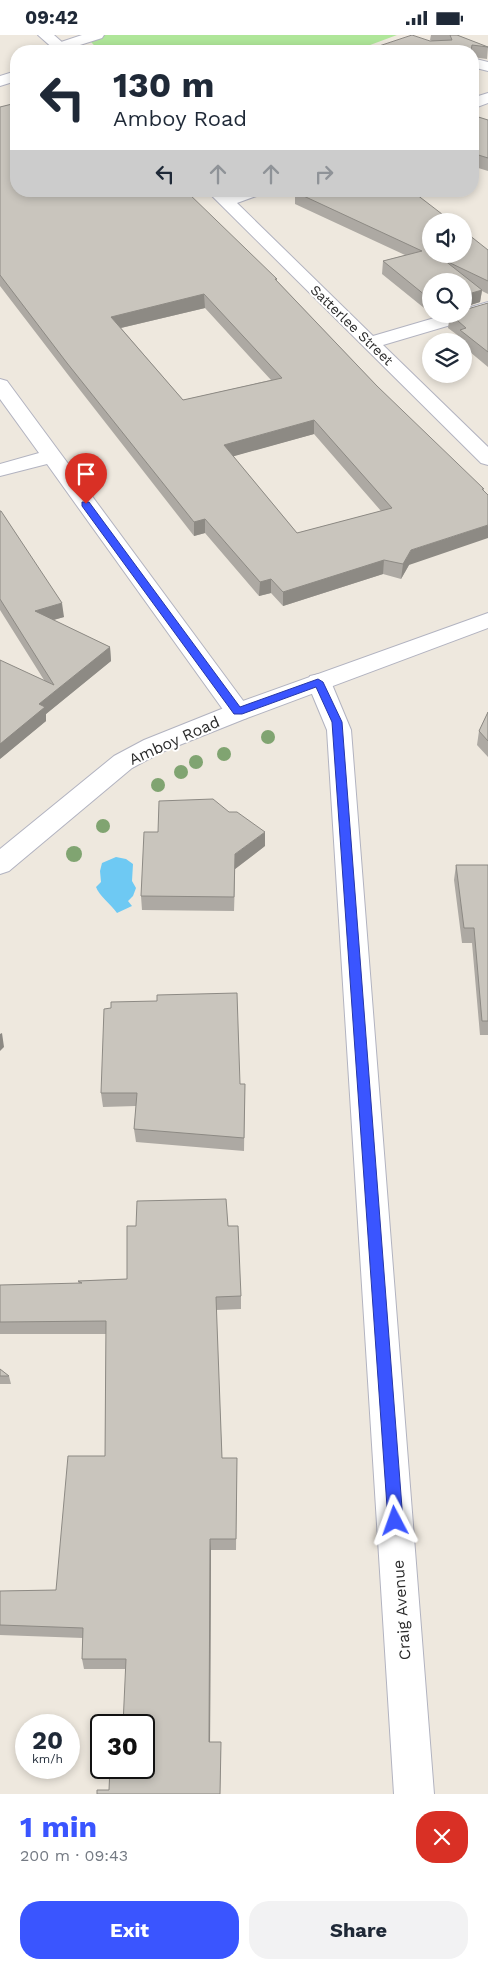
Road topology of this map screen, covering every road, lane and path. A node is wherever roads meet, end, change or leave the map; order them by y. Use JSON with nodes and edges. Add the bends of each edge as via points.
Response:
{"nodes":[{"id":1,"x":45,"y":35,"type":"edge"},
{"id":2,"x":97,"y":35,"type":"edge"},
{"id":3,"x":58,"y":45,"type":"edge"},
{"id":4,"x":73,"y":45,"type":"edge"},
{"id":5,"x":222,"y":197,"type":"edge"},
{"id":6,"x":488,"y":308,"type":"edge"},
{"id":7,"x":369,"y":343,"type":"junction"},
{"id":8,"x":0,"y":385,"type":"edge"},
{"id":9,"x":51,"y":457,"type":"junction"},
{"id":10,"x":488,"y":459,"type":"edge"},
{"id":11,"x":0,"y":470,"type":"edge"},
{"id":12,"x":488,"y":620,"type":"edge"},
{"id":13,"x":318,"y":682,"type":"junction"},
{"id":14,"x":238,"y":712,"type":"junction"},
{"id":15,"x":0,"y":864,"type":"edge"},
{"id":16,"x":414,"y":1794,"type":"edge"}],
"edges":[{"from":1,"to":3,"type":"street"},
{"from":2,"to":4,"type":"street"},
{"from":5,"to":7,"type":"street","name":"Satterlee Street"},
{"from":6,"to":7,"type":"street"},
{"from":7,"to":10,"type":"street","name":"Satterlee Street"},
{"from":8,"to":9,"type":"street"},
{"from":9,"to":11,"type":"street"},
{"from":9,"to":14,"type":"street"},
{"from":12,"to":13,"type":"street","name":"Amboy Road"},
{"from":13,"to":14,"type":"street","name":"Amboy Road"},
{"from":13,"to":16,"type":"street","name":"Craig Avenue","via":[[339,730]]},
{"from":14,"to":15,"type":"street","name":"Amboy Road","via":[[170,738],[123,763]]}]}
